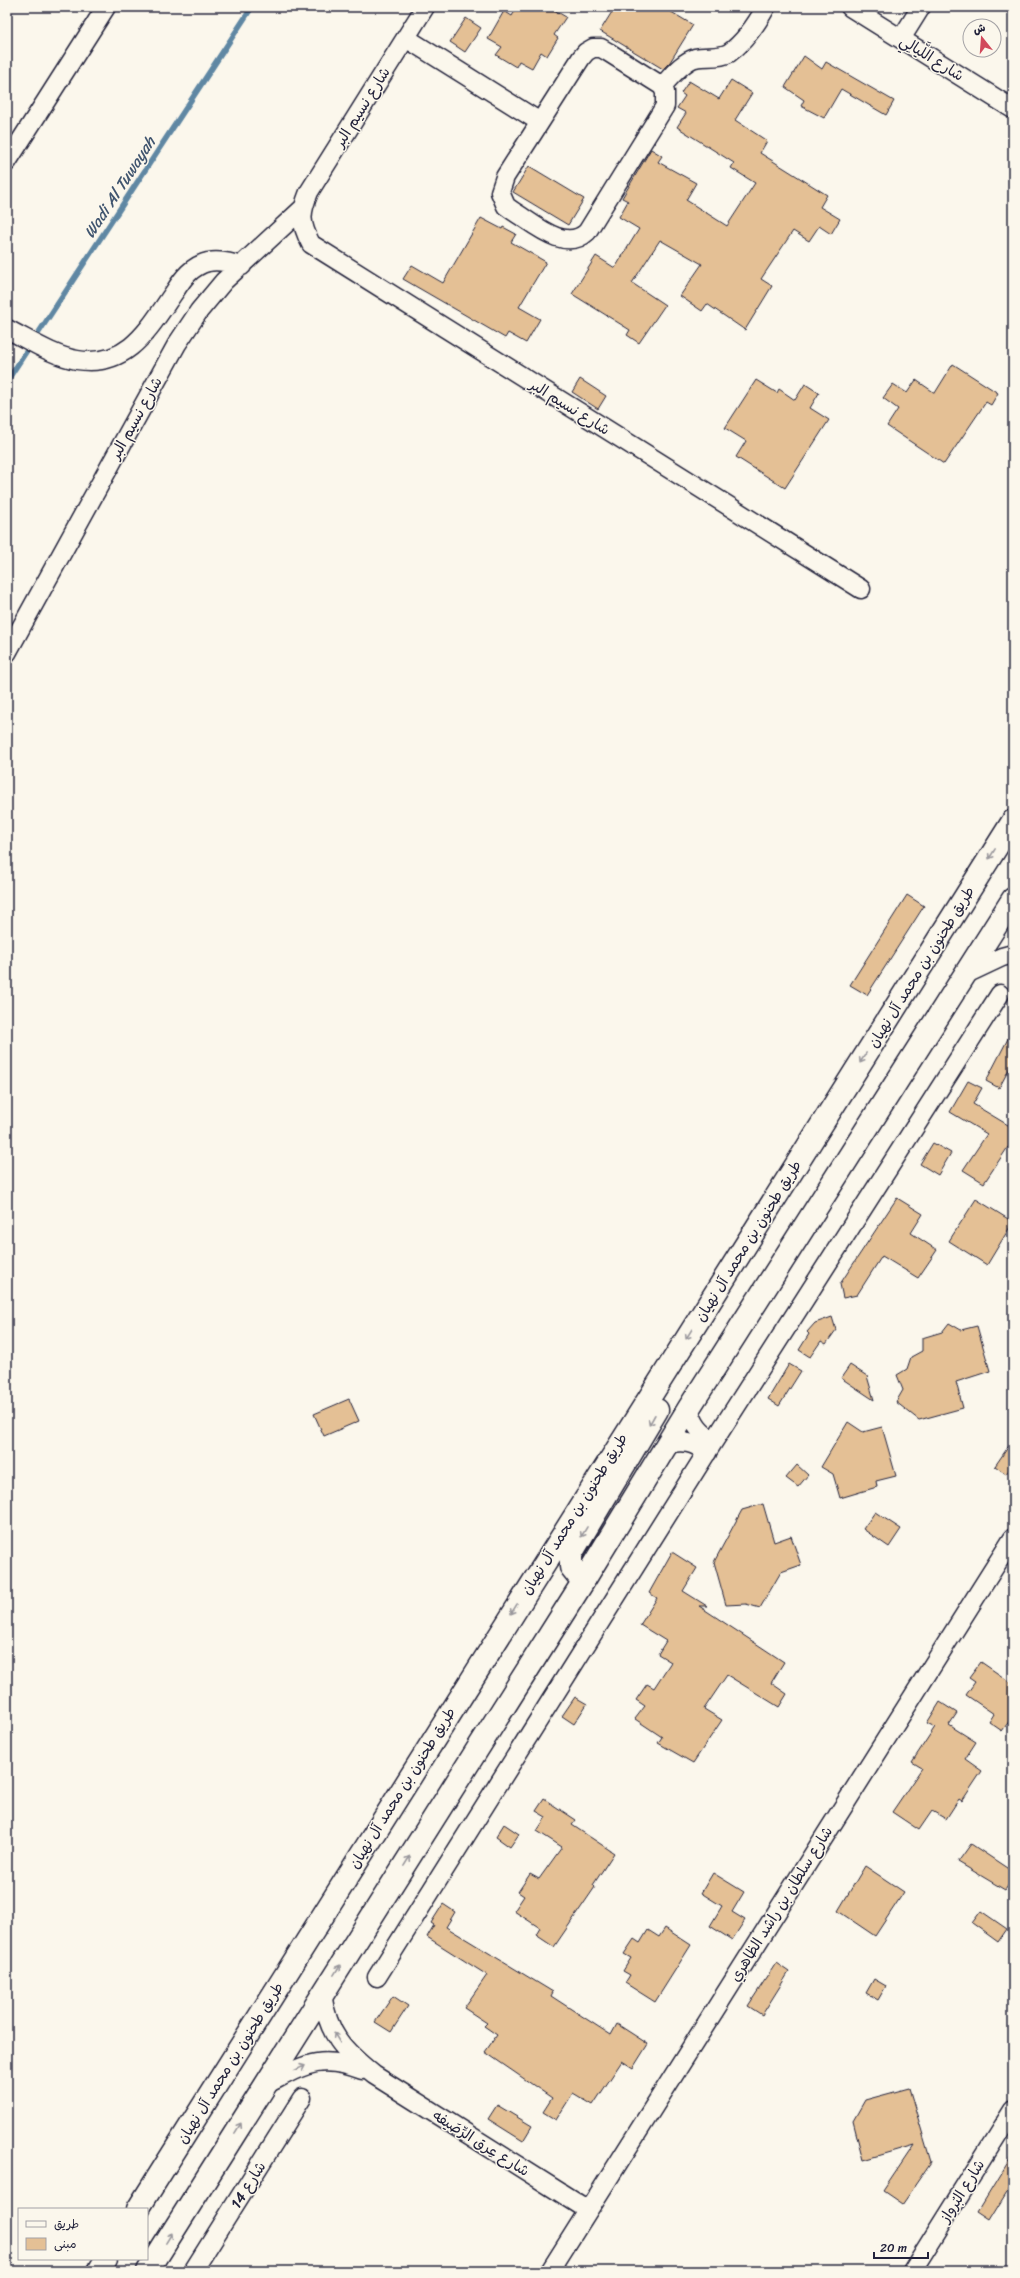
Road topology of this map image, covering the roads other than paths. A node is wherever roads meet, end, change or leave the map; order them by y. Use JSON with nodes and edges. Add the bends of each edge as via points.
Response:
{"nodes":[{"id":1,"x":106,"y":7,"type":"edge"},
{"id":2,"x":425,"y":7,"type":"edge"},
{"id":3,"x":766,"y":7,"type":"edge"},
{"id":4,"x":850,"y":7,"type":"edge"},
{"id":5,"x":921,"y":7,"type":"edge"},
{"id":6,"x":406,"y":38,"type":"junction"},
{"id":7,"x":901,"y":39,"type":"junction"},
{"id":8,"x":662,"y":86,"type":"junction"},
{"id":9,"x":1013,"y":109,"type":"edge"},
{"id":10,"x":540,"y":122,"type":"junction"},
{"id":11,"x":7,"y":162,"type":"edge"},
{"id":12,"x":302,"y":209,"type":"junction"},
{"id":13,"x":242,"y":266,"type":"junction"},
{"id":14,"x":7,"y":329,"type":"edge"},
{"id":15,"x":861,"y":589,"type":"dead end"},
{"id":16,"x":7,"y":653,"type":"edge"},
{"id":17,"x":1013,"y":821,"type":"edge"},
{"id":18,"x":1013,"y":899,"type":"edge"},
{"id":19,"x":1013,"y":954,"type":"edge"},
{"id":20,"x":966,"y":974,"type":"junction"},
{"id":21,"x":1000,"y":994,"type":"dead end"},
{"id":22,"x":674,"y":1358,"type":"junction"},
{"id":23,"x":689,"y":1408,"type":"junction"},
{"id":24,"x":666,"y":1444,"type":"junction"},
{"id":25,"x":711,"y":1447,"type":"junction"},
{"id":26,"x":1013,"y":1538,"type":"edge"},
{"id":27,"x":583,"y":1582,"type":"junction"},
{"id":28,"x":377,"y":1977,"type":"dead end"},
{"id":29,"x":322,"y":1994,"type":"junction"},
{"id":30,"x":374,"y":2075,"type":"junction"},
{"id":31,"x":265,"y":2085,"type":"junction"},
{"id":32,"x":302,"y":2098,"type":"dead end"},
{"id":33,"x":1013,"y":2110,"type":"edge"},
{"id":34,"x":139,"y":2208,"type":"edge"},
{"id":35,"x":588,"y":2210,"type":"junction"},
{"id":36,"x":105,"y":2260,"type":"edge"},
{"id":37,"x":99,"y":2271,"type":"edge"},
{"id":38,"x":148,"y":2271,"type":"edge"},
{"id":39,"x":193,"y":2271,"type":"edge"},
{"id":40,"x":550,"y":2271,"type":"edge"},
{"id":41,"x":912,"y":2271,"type":"edge"}],
"edges":[{"from":1,"to":11,"type":"street"},
{"from":2,"to":6,"type":"street","name":"شارع نسيم البر"},
{"from":3,"to":8,"type":"street","via":[[753,29],[729,53],[716,57],[695,58],[680,67]]},
{"from":4,"to":7,"type":"street","name":"شارع اللَّيالِي"},
{"from":5,"to":7,"type":"street"},
{"from":6,"to":10,"type":"street"},
{"from":6,"to":12,"type":"street","name":"شارع نسيم البر","via":[[309,192]]},
{"from":7,"to":9,"type":"street","name":"شارع اللَّيالِي"},
{"from":8,"to":10,"type":"street","via":[[601,48],[593,48],[581,58]]},
{"from":8,"to":10,"type":"street","via":[[666,99],[663,112],[587,232],[570,241],[558,237],[513,211],[502,200],[502,184]]},
{"from":12,"to":13,"type":"street","name":"شارع نسيم البر"},
{"from":12,"to":15,"type":"street","name":"شارع نسيم البر","via":[[303,228],[311,244],[326,255]]},
{"from":13,"to":14,"type":"street","via":[[221,261],[208,262],[195,268],[185,276],[146,334],[122,354],[108,358],[78,360],[64,357]]},
{"from":13,"to":16,"type":"street","name":"شارع نسيم البر","via":[[224,281],[199,311],[177,344]]},
{"from":17,"to":22,"type":"main road","name":"طريق طحنون بن محمد آل نهيان","one_way":true},
{"from":18,"to":20,"type":"main road"},
{"from":19,"to":20,"type":"street"},
{"from":20,"to":23,"type":"main road"},
{"from":21,"to":25,"type":"street"},
{"from":22,"to":27,"type":"main road","one_way":true,"via":[[656,1413],[571,1554],[571,1567]]},
{"from":22,"to":34,"type":"main road","name":"طريق طحنون بن محمد آل نهيان","one_way":true},
{"from":23,"to":24,"type":"main road"},
{"from":23,"to":25,"type":"street","via":[[697,1428]]},
{"from":24,"to":25,"type":"street","via":[[677,1441]]},
{"from":24,"to":27,"type":"main road"},
{"from":25,"to":28,"type":"street"},
{"from":26,"to":35,"type":"street","name":"شارع سلطان بن راشد الظاهري"},
{"from":29,"to":27,"type":"main road","one_way":true},
{"from":30,"to":29,"type":"street","name":"شارع عِرق الرِّصَيفه","one_way":true,"via":[[348,2054],[338,2042],[328,2021]]},
{"from":29,"to":31,"type":"main road"},
{"from":31,"to":30,"type":"street","name":"شارع عِرق الرِّصَيفه","one_way":true,"via":[[306,2065],[318,2062],[344,2063]]},
{"from":30,"to":35,"type":"street","name":"شارع عِرق الرِّصَيفه"},
{"from":38,"to":31,"type":"main road","one_way":true},
{"from":32,"to":39,"type":"street","name":"شارع 14"},
{"from":33,"to":41,"type":"street","name":"شارع البُرواز"},
{"from":35,"to":40,"type":"street","name":"شارع سلطان بن راشد الظاهري"},
{"from":36,"to":37,"type":"main road"}]}
